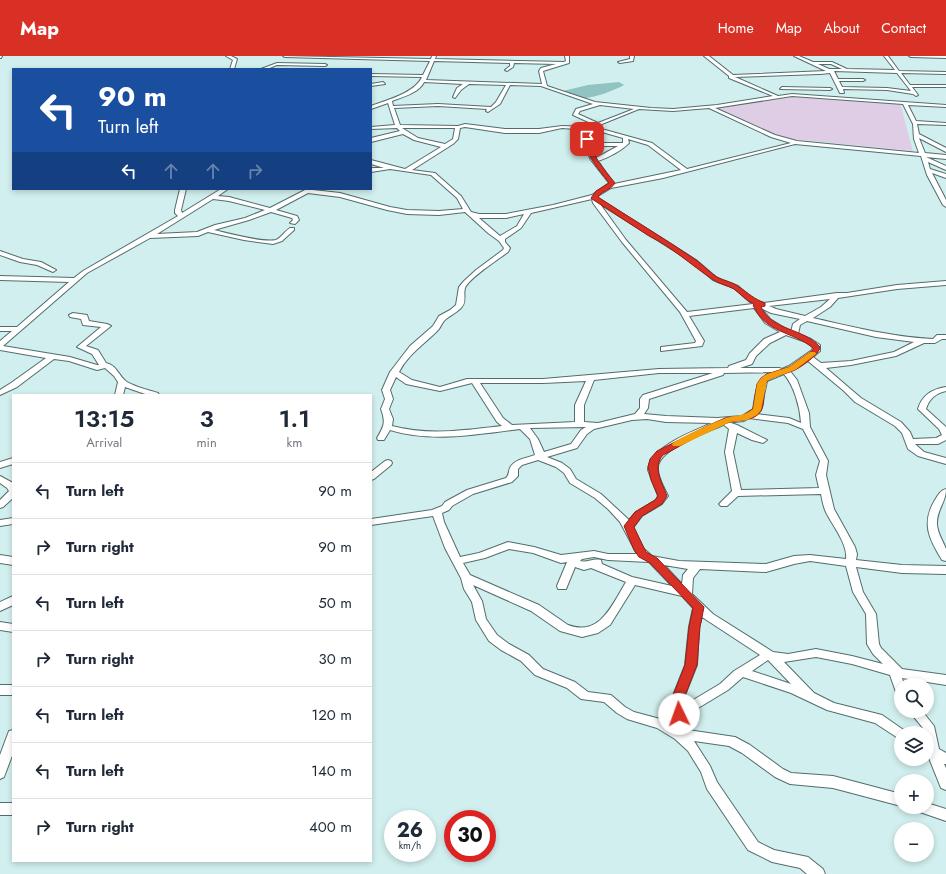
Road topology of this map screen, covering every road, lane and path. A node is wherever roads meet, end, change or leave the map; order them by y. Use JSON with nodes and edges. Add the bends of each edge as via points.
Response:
{"nodes":[{"id":1,"x":228,"y":56,"type":"edge"},
{"id":2,"x":285,"y":56,"type":"edge"},
{"id":3,"x":525,"y":56,"type":"edge"},
{"id":4,"x":567,"y":56,"type":"edge"},
{"id":5,"x":632,"y":56,"type":"edge"},
{"id":6,"x":706,"y":56,"type":"edge"},
{"id":7,"x":796,"y":56,"type":"edge"},
{"id":8,"x":886,"y":56,"type":"edge"},
{"id":9,"x":911,"y":56,"type":"edge"},
{"id":10,"x":330,"y":57,"type":"edge"},
{"id":11,"x":344,"y":57,"type":"edge"},
{"id":12,"x":946,"y":57,"type":"edge"},
{"id":13,"x":399,"y":59,"type":"junction"},
{"id":14,"x":433,"y":59,"type":"edge"},
{"id":15,"x":477,"y":61,"type":"junction"},
{"id":16,"x":512,"y":62,"type":"junction"},
{"id":17,"x":524,"y":62,"type":"junction"},
{"id":18,"x":620,"y":62,"type":"dead end"},
{"id":19,"x":379,"y":63,"type":"dead end"},
{"id":20,"x":811,"y":63,"type":"junction"},
{"id":21,"x":564,"y":64,"type":"junction"},
{"id":22,"x":325,"y":65,"type":"junction"},
{"id":23,"x":872,"y":65,"type":"dead end"},
{"id":24,"x":470,"y":66,"type":"dead end"},
{"id":25,"x":888,"y":66,"type":"dead end"},
{"id":26,"x":894,"y":66,"type":"junction"},
{"id":27,"x":527,"y":67,"type":"dead end"},
{"id":28,"x":838,"y":67,"type":"junction"},
{"id":29,"x":232,"y":68,"type":"edge"},
{"id":30,"x":266,"y":68,"type":"edge"},
{"id":31,"x":322,"y":68,"type":"edge"},
{"id":32,"x":507,"y":70,"type":"dead end"},
{"id":33,"x":870,"y":70,"type":"junction"},
{"id":34,"x":830,"y":71,"type":"junction"},
{"id":35,"x":881,"y":71,"type":"junction"},
{"id":36,"x":900,"y":73,"type":"junction"},
{"id":37,"x":946,"y":73,"type":"edge"},
{"id":38,"x":372,"y":74,"type":"edge"},
{"id":39,"x":732,"y":76,"type":"junction"},
{"id":40,"x":535,"y":77,"type":"junction"},
{"id":41,"x":424,"y":78,"type":"junction"},
{"id":42,"x":836,"y":80,"type":"junction"},
{"id":43,"x":863,"y":80,"type":"dead end"},
{"id":44,"x":905,"y":80,"type":"junction"},
{"id":45,"x":923,"y":80,"type":"dead end"},
{"id":46,"x":383,"y":83,"type":"dead end"},
{"id":47,"x":467,"y":83,"type":"junction"},
{"id":48,"x":372,"y":85,"type":"edge"},
{"id":49,"x":508,"y":85,"type":"junction"},
{"id":50,"x":544,"y":86,"type":"junction"},
{"id":51,"x":946,"y":86,"type":"edge"},
{"id":52,"x":782,"y":88,"type":"dead end"},
{"id":53,"x":830,"y":89,"type":"junction"},
{"id":54,"x":840,"y":89,"type":"junction"},
{"id":55,"x":912,"y":90,"type":"junction"},
{"id":56,"x":813,"y":96,"type":"junction"},
{"id":57,"x":455,"y":97,"type":"dead end"},
{"id":58,"x":777,"y":97,"type":"junction"},
{"id":59,"x":846,"y":98,"type":"junction"},
{"id":60,"x":935,"y":99,"type":"dead end"},
{"id":61,"x":372,"y":100,"type":"edge"},
{"id":62,"x":387,"y":101,"type":"junction"},
{"id":63,"x":919,"y":101,"type":"junction"},
{"id":64,"x":905,"y":102,"type":"junction"},
{"id":65,"x":598,"y":104,"type":"junction"},
{"id":66,"x":946,"y":106,"type":"edge"},
{"id":67,"x":392,"y":107,"type":"junction"},
{"id":68,"x":710,"y":107,"type":"junction"},
{"id":69,"x":372,"y":108,"type":"edge"},
{"id":70,"x":492,"y":108,"type":"junction"},
{"id":71,"x":640,"y":108,"type":"junction"},
{"id":72,"x":481,"y":114,"type":"dead end"},
{"id":73,"x":914,"y":122,"type":"junction"},
{"id":74,"x":946,"y":124,"type":"edge"},
{"id":75,"x":398,"y":126,"type":"junction"},
{"id":76,"x":419,"y":126,"type":"junction"},
{"id":77,"x":458,"y":127,"type":"junction"},
{"id":78,"x":594,"y":127,"type":"junction"},
{"id":79,"x":372,"y":128,"type":"edge"},
{"id":80,"x":404,"y":133,"type":"junction"},
{"id":81,"x":917,"y":135,"type":"junction"},
{"id":82,"x":625,"y":136,"type":"junction"},
{"id":83,"x":372,"y":140,"type":"edge"},
{"id":84,"x":797,"y":143,"type":"junction"},
{"id":85,"x":587,"y":144,"type":"junction"},
{"id":86,"x":624,"y":145,"type":"junction"},
{"id":87,"x":942,"y":145,"type":"edge"},
{"id":88,"x":445,"y":146,"type":"junction"},
{"id":89,"x":921,"y":149,"type":"junction"},
{"id":90,"x":946,"y":150,"type":"edge"},
{"id":91,"x":924,"y":157,"type":"junction"},
{"id":92,"x":946,"y":157,"type":"edge"},
{"id":93,"x":594,"y":160,"type":"junction"},
{"id":94,"x":372,"y":162,"type":"edge"},
{"id":95,"x":946,"y":168,"type":"edge"},
{"id":96,"x":393,"y":169,"type":"junction"},
{"id":97,"x":372,"y":170,"type":"edge"},
{"id":98,"x":685,"y":170,"type":"junction"},
{"id":99,"x":929,"y":170,"type":"junction"},
{"id":100,"x":406,"y":171,"type":"junction"},
{"id":101,"x":946,"y":176,"type":"edge"},
{"id":102,"x":607,"y":188,"type":"junction"},
{"id":103,"x":183,"y":190,"type":"edge"},
{"id":104,"x":223,"y":190,"type":"edge"},
{"id":105,"x":310,"y":190,"type":"edge"},
{"id":106,"x":325,"y":191,"type":"edge"},
{"id":107,"x":212,"y":197,"type":"junction"},
{"id":108,"x":595,"y":197,"type":"junction"},
{"id":109,"x":944,"y":197,"type":"edge"},
{"id":110,"x":946,"y":205,"type":"edge"},
{"id":111,"x":271,"y":210,"type":"junction"},
{"id":112,"x":468,"y":210,"type":"junction"},
{"id":113,"x":529,"y":212,"type":"junction"},
{"id":114,"x":181,"y":215,"type":"junction"},
{"id":115,"x":474,"y":215,"type":"junction"},
{"id":116,"x":607,"y":217,"type":"junction"},
{"id":117,"x":627,"y":218,"type":"junction"},
{"id":118,"x":208,"y":230,"type":"junction"},
{"id":119,"x":149,"y":236,"type":"junction"},
{"id":120,"x":501,"y":240,"type":"junction"},
{"id":121,"x":0,"y":253,"type":"edge"},
{"id":122,"x":53,"y":270,"type":"dead end"},
{"id":123,"x":946,"y":277,"type":"edge"},
{"id":124,"x":0,"y":278,"type":"edge"},
{"id":125,"x":74,"y":280,"type":"junction"},
{"id":126,"x":946,"y":283,"type":"edge"},
{"id":127,"x":891,"y":288,"type":"junction"},
{"id":128,"x":837,"y":295,"type":"junction"},
{"id":129,"x":760,"y":305,"type":"junction"},
{"id":130,"x":684,"y":314,"type":"junction"},
{"id":131,"x":73,"y":315,"type":"dead end"},
{"id":132,"x":806,"y":318,"type":"junction"},
{"id":133,"x":17,"y":328,"type":"junction"},
{"id":134,"x":0,"y":329,"type":"edge"},
{"id":135,"x":790,"y":334,"type":"junction"},
{"id":136,"x":946,"y":337,"type":"edge"},
{"id":137,"x":922,"y":341,"type":"junction"},
{"id":138,"x":0,"y":345,"type":"edge"},
{"id":139,"x":0,"y":348,"type":"edge"},
{"id":140,"x":664,"y":349,"type":"dead end"},
{"id":141,"x":52,"y":356,"type":"junction"},
{"id":142,"x":808,"y":357,"type":"junction"},
{"id":143,"x":104,"y":366,"type":"junction"},
{"id":144,"x":818,"y":366,"type":"junction"},
{"id":145,"x":787,"y":370,"type":"junction"},
{"id":146,"x":726,"y":371,"type":"junction"},
{"id":147,"x":394,"y":372,"type":"junction"},
{"id":148,"x":590,"y":378,"type":"junction"},
{"id":149,"x":474,"y":381,"type":"junction"},
{"id":150,"x":122,"y":382,"type":"junction"},
{"id":151,"x":946,"y":389,"type":"edge"},
{"id":152,"x":0,"y":393,"type":"edge"},
{"id":153,"x":118,"y":394,"type":"edge"},
{"id":154,"x":152,"y":394,"type":"edge"},
{"id":155,"x":638,"y":416,"type":"junction"},
{"id":156,"x":750,"y":416,"type":"junction"},
{"id":157,"x":728,"y":423,"type":"junction"},
{"id":158,"x":580,"y":424,"type":"junction"},
{"id":159,"x":603,"y":424,"type":"junction"},
{"id":160,"x":522,"y":426,"type":"junction"},
{"id":161,"x":388,"y":427,"type":"junction"},
{"id":162,"x":509,"y":427,"type":"junction"},
{"id":163,"x":806,"y":427,"type":"junction"},
{"id":164,"x":946,"y":436,"type":"edge"},
{"id":165,"x":381,"y":438,"type":"dead end"},
{"id":166,"x":763,"y":440,"type":"dead end"},
{"id":167,"x":910,"y":442,"type":"junction"},
{"id":168,"x":537,"y":443,"type":"junction"},
{"id":169,"x":553,"y":454,"type":"junction"},
{"id":170,"x":539,"y":456,"type":"junction"},
{"id":171,"x":12,"y":461,"type":"edge"},
{"id":172,"x":946,"y":461,"type":"edge"},
{"id":173,"x":388,"y":463,"type":"dead end"},
{"id":174,"x":0,"y":464,"type":"edge"},
{"id":175,"x":561,"y":466,"type":"junction"},
{"id":176,"x":372,"y":476,"type":"edge"},
{"id":177,"x":0,"y":478,"type":"edge"},
{"id":178,"x":12,"y":488,"type":"edge"},
{"id":179,"x":825,"y":491,"type":"junction"},
{"id":180,"x":12,"y":492,"type":"edge"},
{"id":181,"x":946,"y":492,"type":"edge"},
{"id":182,"x":736,"y":493,"type":"junction"},
{"id":183,"x":724,"y":504,"type":"dead end"},
{"id":184,"x":0,"y":505,"type":"edge"},
{"id":185,"x":437,"y":512,"type":"junction"},
{"id":186,"x":12,"y":521,"type":"edge"},
{"id":187,"x":372,"y":522,"type":"edge"},
{"id":188,"x":0,"y":523,"type":"edge"},
{"id":189,"x":629,"y":526,"type":"junction"},
{"id":190,"x":608,"y":557,"type":"junction"},
{"id":191,"x":946,"y":558,"type":"edge"},
{"id":192,"x":0,"y":559,"type":"edge"},
{"id":193,"x":650,"y":559,"type":"junction"},
{"id":194,"x":573,"y":560,"type":"junction"},
{"id":195,"x":12,"y":561,"type":"edge"},
{"id":196,"x":456,"y":561,"type":"junction"},
{"id":197,"x":850,"y":562,"type":"junction"},
{"id":198,"x":592,"y":564,"type":"junction"},
{"id":199,"x":698,"y":565,"type":"junction"},
{"id":200,"x":946,"y":570,"type":"edge"},
{"id":201,"x":466,"y":578,"type":"junction"},
{"id":202,"x":634,"y":580,"type":"junction"},
{"id":203,"x":562,"y":586,"type":"dead end"},
{"id":204,"x":686,"y":594,"type":"junction"},
{"id":205,"x":12,"y":600,"type":"edge"},
{"id":206,"x":0,"y":606,"type":"edge"},
{"id":207,"x":699,"y":607,"type":"junction"},
{"id":208,"x":0,"y":626,"type":"edge"},
{"id":209,"x":12,"y":628,"type":"edge"},
{"id":210,"x":770,"y":655,"type":"junction"},
{"id":211,"x":742,"y":672,"type":"junction"},
{"id":212,"x":896,"y":672,"type":"junction"},
{"id":213,"x":898,"y":678,"type":"edge"},
{"id":214,"x":946,"y":680,"type":"edge"},
{"id":215,"x":0,"y":690,"type":"edge"},
{"id":216,"x":12,"y":690,"type":"edge"},
{"id":217,"x":813,"y":699,"type":"junction"},
{"id":218,"x":679,"y":714,"type":"junction"},
{"id":219,"x":921,"y":718,"type":"edge"},
{"id":220,"x":894,"y":730,"type":"edge"},
{"id":221,"x":680,"y":734,"type":"junction"},
{"id":222,"x":12,"y":738,"type":"edge"},
{"id":223,"x":935,"y":755,"type":"edge"},
{"id":224,"x":0,"y":773,"type":"edge"},
{"id":225,"x":946,"y":784,"type":"edge"},
{"id":226,"x":894,"y":798,"type":"edge"},
{"id":227,"x":0,"y":809,"type":"edge"},
{"id":228,"x":12,"y":809,"type":"edge"},
{"id":229,"x":934,"y":811,"type":"edge"},
{"id":230,"x":946,"y":815,"type":"edge"},
{"id":231,"x":818,"y":874,"type":"edge"}],
"edges":[{"from":1,"to":29,"type":"street","via":[[235,59]]},
{"from":2,"to":10,"type":"street"},
{"from":3,"to":17,"type":"street"},
{"from":4,"to":21,"type":"street","via":[[568,62]]},
{"from":5,"to":18,"type":"street","via":[[632,60]]},
{"from":6,"to":39,"type":"street"},
{"from":7,"to":20,"type":"street"},
{"from":8,"to":26,"type":"street"},
{"from":9,"to":12,"type":"street"},
{"from":10,"to":11,"type":"street"},
{"from":10,"to":22,"type":"street"},
{"from":11,"to":13,"type":"street"},
{"from":13,"to":14,"type":"street"},
{"from":13,"to":19,"type":"street"},
{"from":14,"to":15,"type":"street"},
{"from":14,"to":41,"type":"street"},
{"from":15,"to":16,"type":"street","via":[[490,64]]},
{"from":15,"to":24,"type":"street"},
{"from":16,"to":17,"type":"street"},
{"from":16,"to":32,"type":"street","via":[[512,66]]},
{"from":17,"to":21,"type":"street"},
{"from":17,"to":27,"type":"street"},
{"from":20,"to":28,"type":"street","via":[[830,63]]},
{"from":20,"to":34,"type":"street"},
{"from":21,"to":40,"type":"street","via":[[543,69]]},
{"from":22,"to":30,"type":"street","via":[[277,64]]},
{"from":22,"to":31,"type":"street"},
{"from":23,"to":33,"type":"street"},
{"from":25,"to":26,"type":"street"},
{"from":26,"to":36,"type":"street"},
{"from":28,"to":33,"type":"street","via":[[846,70]]},
{"from":28,"to":34,"type":"street"},
{"from":33,"to":35,"type":"street"},
{"from":34,"to":39,"type":"street"},
{"from":34,"to":42,"type":"street"},
{"from":35,"to":36,"type":"street"},
{"from":35,"to":36,"type":"street","via":[[877,74]]},
{"from":36,"to":37,"type":"street"},
{"from":36,"to":44,"type":"street"},
{"from":38,"to":41,"type":"street"},
{"from":39,"to":58,"type":"street","via":[[731,78]]},
{"from":40,"to":49,"type":"street","via":[[518,85]]},
{"from":40,"to":50,"type":"street"},
{"from":40,"to":50,"type":"street"},
{"from":41,"to":47,"type":"street"},
{"from":41,"to":62,"type":"street","via":[[421,85],[414,90]]},
{"from":42,"to":43,"type":"street"},
{"from":42,"to":54,"type":"street"},
{"from":44,"to":45,"type":"street"},
{"from":44,"to":55,"type":"street"},
{"from":46,"to":48,"type":"street"},
{"from":47,"to":49,"type":"street"},
{"from":47,"to":57,"type":"street","via":[[459,89]]},
{"from":49,"to":70,"type":"street","via":[[502,98]]},
{"from":50,"to":65,"type":"street"},
{"from":51,"to":55,"type":"street"},
{"from":52,"to":53,"type":"street"},
{"from":53,"to":54,"type":"street"},
{"from":53,"to":56,"type":"street","via":[[814,92]]},
{"from":54,"to":55,"type":"street"},
{"from":54,"to":59,"type":"street"},
{"from":55,"to":63,"type":"street"},
{"from":56,"to":58,"type":"street"},
{"from":56,"to":59,"type":"street"},
{"from":58,"to":68,"type":"street"},
{"from":59,"to":64,"type":"street"},
{"from":60,"to":63,"type":"street"},
{"from":61,"to":62,"type":"street"},
{"from":62,"to":67,"type":"street"},
{"from":62,"to":69,"type":"street"},
{"from":63,"to":64,"type":"street"},
{"from":63,"to":66,"type":"street"},
{"from":64,"to":73,"type":"street"},
{"from":65,"to":71,"type":"street"},
{"from":65,"to":78,"type":"street","via":[[578,110],[575,115]]},
{"from":67,"to":70,"type":"street","via":[[438,105]]},
{"from":67,"to":75,"type":"street","via":[[394,120]]},
{"from":68,"to":71,"type":"street","via":[[673,110]]},
{"from":68,"to":84,"type":"street","via":[[774,137]]},
{"from":70,"to":72,"type":"street"},
{"from":71,"to":78,"type":"street"},
{"from":73,"to":74,"type":"street"},
{"from":73,"to":81,"type":"street"},
{"from":75,"to":76,"type":"street"},
{"from":75,"to":79,"type":"street"},
{"from":75,"to":80,"type":"street"},
{"from":76,"to":77,"type":"street"},
{"from":76,"to":80,"type":"street"},
{"from":77,"to":78,"type":"street","via":[[473,126],[505,132]]},
{"from":77,"to":88,"type":"street","via":[[455,139]]},
{"from":78,"to":82,"type":"street","via":[[608,134]]},
{"from":78,"to":85,"type":"street"},
{"from":80,"to":83,"type":"street"},
{"from":80,"to":88,"type":"street"},
{"from":81,"to":87,"type":"street"},
{"from":81,"to":89,"type":"street"},
{"from":82,"to":86,"type":"street"},
{"from":82,"to":98,"type":"street","via":[[655,147]]},
{"from":84,"to":91,"type":"street"},
{"from":84,"to":98,"type":"street"},
{"from":85,"to":86,"type":"street"},
{"from":85,"to":93,"type":"street"},
{"from":86,"to":93,"type":"street","via":[[611,154]]},
{"from":87,"to":89,"type":"street"},
{"from":87,"to":90,"type":"street"},
{"from":88,"to":100,"type":"street"},
{"from":89,"to":91,"type":"street"},
{"from":91,"to":92,"type":"street"},
{"from":91,"to":95,"type":"street"},
{"from":91,"to":99,"type":"street"},
{"from":93,"to":102,"type":"street","via":[[612,183]]},
{"from":94,"to":96,"type":"street"},
{"from":96,"to":97,"type":"street"},
{"from":96,"to":100,"type":"street"},
{"from":98,"to":102,"type":"street"},
{"from":99,"to":101,"type":"street"},
{"from":99,"to":109,"type":"street"},
{"from":100,"to":112,"type":"street","via":[[433,174],[459,197]]},
{"from":102,"to":108,"type":"street","via":[[598,192]]},
{"from":103,"to":114,"type":"street","via":[[178,210]]},
{"from":104,"to":107,"type":"street"},
{"from":105,"to":106,"type":"street"},
{"from":105,"to":111,"type":"street"},
{"from":106,"to":112,"type":"street","via":[[407,212],[439,213]]},
{"from":107,"to":111,"type":"street"},
{"from":107,"to":114,"type":"street"},
{"from":108,"to":113,"type":"street"},
{"from":108,"to":116,"type":"street","via":[[595,202]]},
{"from":108,"to":117,"type":"street"},
{"from":109,"to":110,"type":"street"},
{"from":111,"to":118,"type":"street"},
{"from":111,"to":118,"type":"street","via":[[295,217],[296,220],[279,241],[241,238]]},
{"from":112,"to":115,"type":"street"},
{"from":113,"to":115,"type":"street","via":[[490,217]]},
{"from":113,"to":120,"type":"street","via":[[519,227]]},
{"from":114,"to":119,"type":"street"},
{"from":115,"to":120,"type":"street"},
{"from":116,"to":117,"type":"street"},
{"from":116,"to":130,"type":"street"},
{"from":117,"to":129,"type":"street","via":[[694,261],[715,279],[736,287]]},
{"from":118,"to":119,"type":"street","via":[[192,234]]},
{"from":119,"to":125,"type":"street"},
{"from":120,"to":147,"type":"street","via":[[507,250],[478,270],[466,282],[462,287],[459,306],[442,318]]},
{"from":121,"to":122,"type":"street","via":[[22,261],[38,263]]},
{"from":123,"to":127,"type":"street"},
{"from":124,"to":125,"type":"street"},
{"from":125,"to":133,"type":"street"},
{"from":126,"to":127,"type":"street"},
{"from":127,"to":128,"type":"street"},
{"from":128,"to":129,"type":"street"},
{"from":128,"to":132,"type":"street","via":[[820,312]]},
{"from":129,"to":130,"type":"street"},
{"from":129,"to":132,"type":"street"},
{"from":129,"to":135,"type":"street","via":[[760,313],[767,321]]},
{"from":130,"to":140,"type":"street","via":[[700,342]]},
{"from":131,"to":143,"type":"street","via":[[84,318],[86,323],[107,326],[81,347],[95,352]]},
{"from":132,"to":135,"type":"street","via":[[797,324]]},
{"from":132,"to":137,"type":"street","via":[[876,335]]},
{"from":133,"to":134,"type":"street"},
{"from":133,"to":138,"type":"street"},
{"from":135,"to":142,"type":"street","via":[[808,340],[817,347]]},
{"from":135,"to":146,"type":"street","via":[[767,341],[749,362]]},
{"from":136,"to":137,"type":"street"},
{"from":137,"to":144,"type":"street","via":[[896,354],[851,363]]},
{"from":139,"to":141,"type":"street"},
{"from":141,"to":143,"type":"street","via":[[97,368]]},
{"from":141,"to":152,"type":"street"},
{"from":142,"to":144,"type":"street"},
{"from":142,"to":145,"type":"street"},
{"from":143,"to":150,"type":"street","via":[[113,370]]},
{"from":144,"to":167,"type":"street","via":[[858,400],[898,424],[906,432]]},
{"from":145,"to":146,"type":"street"},
{"from":145,"to":156,"type":"street","via":[[764,380],[757,410]]},
{"from":145,"to":163,"type":"street","via":[[805,413]]},
{"from":146,"to":148,"type":"street","via":[[659,371]]},
{"from":146,"to":155,"type":"street","via":[[646,397],[644,408]]},
{"from":147,"to":149,"type":"street","via":[[409,382],[440,389]]},
{"from":147,"to":161,"type":"street","via":[[386,390],[389,399],[385,409],[389,420]]},
{"from":148,"to":149,"type":"street"},
{"from":148,"to":158,"type":"street","via":[[579,402]]},
{"from":149,"to":162,"type":"street","via":[[500,420]]},
{"from":150,"to":153,"type":"street"},
{"from":150,"to":154,"type":"street"},
{"from":151,"to":164,"type":"street","via":[[929,396],[922,409],[942,427]]},
{"from":155,"to":157,"type":"street"},
{"from":155,"to":159,"type":"street"},
{"from":156,"to":157,"type":"street"},
{"from":156,"to":163,"type":"street","via":[[789,421]]},
{"from":157,"to":166,"type":"street"},
{"from":157,"to":182,"type":"street","via":[[729,452]]},
{"from":157,"to":189,"type":"street","via":[[660,453],[652,467],[663,496],[659,502],[639,514]]},
{"from":158,"to":159,"type":"street"},
{"from":158,"to":160,"type":"street"},
{"from":159,"to":169,"type":"street","via":[[584,432],[574,446]]},
{"from":160,"to":162,"type":"street"},
{"from":160,"to":168,"type":"street","via":[[533,435]]},
{"from":161,"to":162,"type":"street","via":[[408,433],[444,435]]},
{"from":161,"to":165,"type":"street"},
{"from":163,"to":179,"type":"street","via":[[824,461],[821,475]]},
{"from":164,"to":167,"type":"street","via":[[938,441]]},
{"from":167,"to":172,"type":"street","via":[[911,447],[921,454]]},
{"from":168,"to":169,"type":"street"},
{"from":168,"to":170,"type":"street"},
{"from":169,"to":170,"type":"street"},
{"from":169,"to":175,"type":"street"},
{"from":170,"to":175,"type":"street"},
{"from":170,"to":185,"type":"street","via":[[519,462],[509,480],[470,492]]},
{"from":171,"to":174,"type":"street"},
{"from":173,"to":176,"type":"street"},
{"from":175,"to":189,"type":"street","via":[[573,481],[598,496]]},
{"from":177,"to":178,"type":"street"},
{"from":179,"to":182,"type":"street"},
{"from":179,"to":197,"type":"street","via":[[832,517],[850,547]]},
{"from":180,"to":184,"type":"street"},
{"from":181,"to":191,"type":"street","via":[[933,514],[931,524],[937,543]]},
{"from":182,"to":183,"type":"street"},
{"from":185,"to":187,"type":"street"},
{"from":185,"to":196,"type":"street","via":[[441,529]]},
{"from":186,"to":188,"type":"street"},
{"from":189,"to":193,"type":"street","via":[[639,550]]},
{"from":190,"to":193,"type":"street"},
{"from":190,"to":194,"type":"street","via":[[594,554]]},
{"from":190,"to":198,"type":"street"},
{"from":192,"to":195,"type":"street"},
{"from":193,"to":199,"type":"street","via":[[679,565]]},
{"from":193,"to":204,"type":"street"},
{"from":194,"to":196,"type":"street","via":[[508,545],[481,556]]},
{"from":194,"to":198,"type":"street","via":[[580,565]]},
{"from":194,"to":203,"type":"street"},
{"from":196,"to":201,"type":"street"},
{"from":197,"to":199,"type":"street","via":[[810,558],[766,568]]},
{"from":197,"to":200,"type":"street","via":[[902,569]]},
{"from":197,"to":212,"type":"street","via":[[858,592],[871,614],[873,644]]},
{"from":198,"to":202,"type":"street"},
{"from":199,"to":204,"type":"street","via":[[688,575]]},
{"from":201,"to":202,"type":"street","via":[[535,608],[568,630],[582,633],[594,630],[606,622]]},
{"from":201,"to":221,"type":"street","via":[[469,589],[477,601],[481,620],[492,638],[525,658],[539,672],[571,685],[585,696],[607,698],[631,716],[660,724]]},
{"from":202,"to":204,"type":"street"},
{"from":204,"to":207,"type":"street"},
{"from":205,"to":206,"type":"street"},
{"from":207,"to":210,"type":"street","via":[[709,617]]},
{"from":207,"to":218,"type":"street","via":[[694,627],[691,665],[676,703]]},
{"from":208,"to":209,"type":"street"},
{"from":210,"to":211,"type":"street"},
{"from":210,"to":212,"type":"street","via":[[788,658],[816,653]]},
{"from":210,"to":217,"type":"street"},
{"from":211,"to":217,"type":"street","via":[[795,690]]},
{"from":211,"to":218,"type":"street","via":[[724,687]]},
{"from":212,"to":213,"type":"street"},
{"from":212,"to":214,"type":"street","via":[[931,680]]},
{"from":215,"to":216,"type":"street"},
{"from":217,"to":220,"type":"street","via":[[831,707],[878,720]]},
{"from":218,"to":221,"type":"street"},
{"from":219,"to":223,"type":"street","via":[[928,726]]},
{"from":221,"to":226,"type":"street","via":[[731,741],[778,773],[790,778],[832,782]]},
{"from":221,"to":231,"type":"street","via":[[692,747],[712,785],[753,846],[772,856],[803,862]]},
{"from":222,"to":224,"type":"street"},
{"from":223,"to":225,"type":"street"},
{"from":227,"to":228,"type":"street"},
{"from":229,"to":230,"type":"street"}]}
